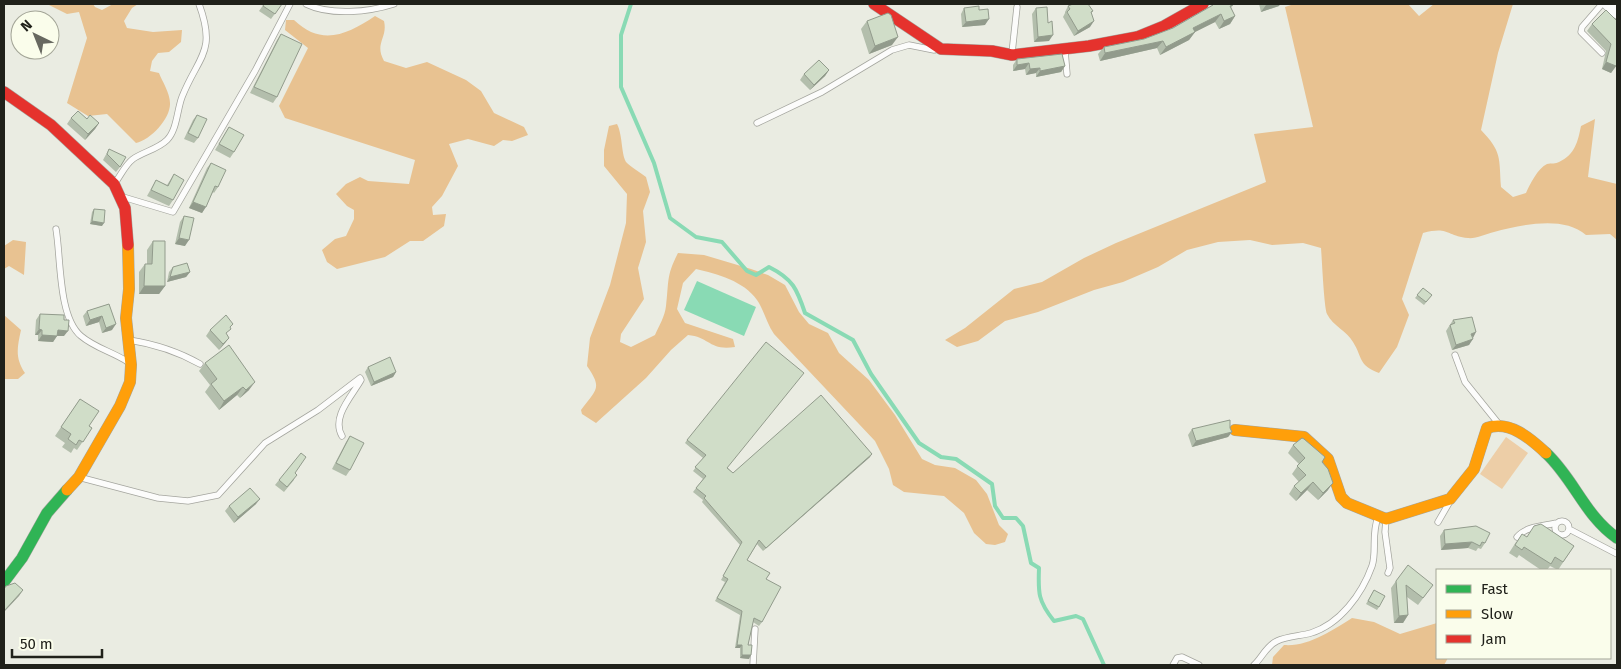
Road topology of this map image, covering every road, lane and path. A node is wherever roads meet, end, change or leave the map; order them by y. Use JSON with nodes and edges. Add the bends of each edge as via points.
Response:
{"nodes":[{"id":1,"x":199,"y":4,"type":"edge"},
{"id":2,"x":290,"y":4,"type":"edge"},
{"id":3,"x":306,"y":4,"type":"edge"},
{"id":4,"x":394,"y":4,"type":"edge"},
{"id":5,"x":874,"y":4,"type":"edge"},
{"id":6,"x":1203,"y":4,"type":"edge"},
{"id":7,"x":1602,"y":4,"type":"edge"},
{"id":8,"x":1607,"y":4,"type":"edge"},
{"id":9,"x":1016,"y":6,"type":"dead end"},
{"id":10,"x":1617,"y":13,"type":"edge"},
{"id":11,"x":941,"y":49,"type":"junction"},
{"id":12,"x":1065,"y":49,"type":"junction"},
{"id":13,"x":1602,"y":53,"type":"dead end"},
{"id":14,"x":1012,"y":55,"type":"junction"},
{"id":15,"x":1067,"y":74,"type":"dead end"},
{"id":16,"x":4,"y":92,"type":"edge"},
{"id":17,"x":757,"y":123,"type":"dead end"},
{"id":18,"x":114,"y":184,"type":"junction"},
{"id":19,"x":121,"y":196,"type":"junction"},
{"id":20,"x":56,"y":229,"type":"dead end"},
{"id":21,"x":129,"y":340,"type":"junction"},
{"id":22,"x":1455,"y":355,"type":"dead end"},
{"id":23,"x":200,"y":364,"type":"dead end"},
{"id":24,"x":132,"y":365,"type":"junction"},
{"id":25,"x":1498,"y":423,"type":"junction"},
{"id":26,"x":1235,"y":430,"type":"dead end"},
{"id":27,"x":342,"y":436,"type":"dead end"},
{"id":28,"x":79,"y":477,"type":"junction"},
{"id":29,"x":1450,"y":498,"type":"junction"},
{"id":30,"x":1382,"y":518,"type":"junction"},
{"id":31,"x":1438,"y":522,"type":"dead end"},
{"id":32,"x":1557,"y":523,"type":"junction"},
{"id":33,"x":1569,"y":529,"type":"junction"},
{"id":34,"x":1517,"y":537,"type":"dead end"},
{"id":35,"x":1617,"y":538,"type":"edge"},
{"id":36,"x":1617,"y":554,"type":"edge"},
{"id":37,"x":1388,"y":573,"type":"dead end"},
{"id":38,"x":4,"y":582,"type":"edge"},
{"id":39,"x":755,"y":630,"type":"dead end"},
{"id":40,"x":752,"y":665,"type":"edge"},
{"id":41,"x":1174,"y":665,"type":"edge"},
{"id":42,"x":1199,"y":665,"type":"edge"},
{"id":43,"x":1254,"y":665,"type":"edge"}],
"edges":[{"from":1,"to":18,"type":"lane","via":[[206,23],[206,45],[200,64],[182,97],[172,133],[167,140],[132,160]]},
{"from":2,"to":19,"type":"lane","via":[[173,212]]},
{"from":3,"to":4,"type":"lane","via":[[362,10]]},
{"from":5,"to":11,"type":"street"},
{"from":6,"to":12,"type":"street","via":[[1150,33]]},
{"from":7,"to":13,"type":"lane","via":[[1581,32]]},
{"from":8,"to":10,"type":"street"},
{"from":9,"to":14,"type":"lane"},
{"from":11,"to":14,"type":"street"},
{"from":11,"to":17,"type":"lane","via":[[909,45],[892,50],[822,92]]},
{"from":12,"to":14,"type":"street"},
{"from":12,"to":15,"type":"lane"},
{"from":16,"to":18,"type":"street","via":[[51,126]]},
{"from":18,"to":19,"type":"street"},
{"from":19,"to":21,"type":"street","via":[[129,257],[126,318]]},
{"from":20,"to":24,"type":"lane","via":[[65,301],[74,327],[92,344]]},
{"from":21,"to":23,"type":"lane","via":[[175,351]]},
{"from":21,"to":24,"type":"street"},
{"from":22,"to":25,"type":"lane","via":[[1466,382]]},
{"from":24,"to":28,"type":"street","via":[[130,382],[120,406]]},
{"from":25,"to":29,"type":"street","via":[[1487,428],[1474,469]]},
{"from":25,"to":35,"type":"street","via":[[1527,438],[1562,469],[1592,516],[1604,530]]},
{"from":26,"to":30,"type":"street","via":[[1304,437],[1328,459],[1341,497]]},
{"from":27,"to":28,"type":"lane","via":[[338,422],[362,380],[360,378],[318,410],[265,443],[218,495],[188,501],[158,498]]},
{"from":28,"to":38,"type":"street","via":[[47,513],[22,558]]},
{"from":29,"to":30,"type":"street"},
{"from":29,"to":31,"type":"lane"},
{"from":30,"to":37,"type":"lane","via":[[1390,568]]},
{"from":30,"to":43,"type":"lane","via":[[1373,530],[1372,564],[1351,603],[1324,627],[1268,646]]},
{"from":32,"to":33,"type":"lane","via":[[1565,522]]},
{"from":32,"to":33,"type":"lane","via":[[1557,533],[1566,534]]},
{"from":32,"to":34,"type":"lane","via":[[1528,528]]},
{"from":33,"to":36,"type":"lane"},
{"from":39,"to":40,"type":"lane"},
{"from":41,"to":42,"type":"lane","via":[[1177,658],[1182,657]]}]}
